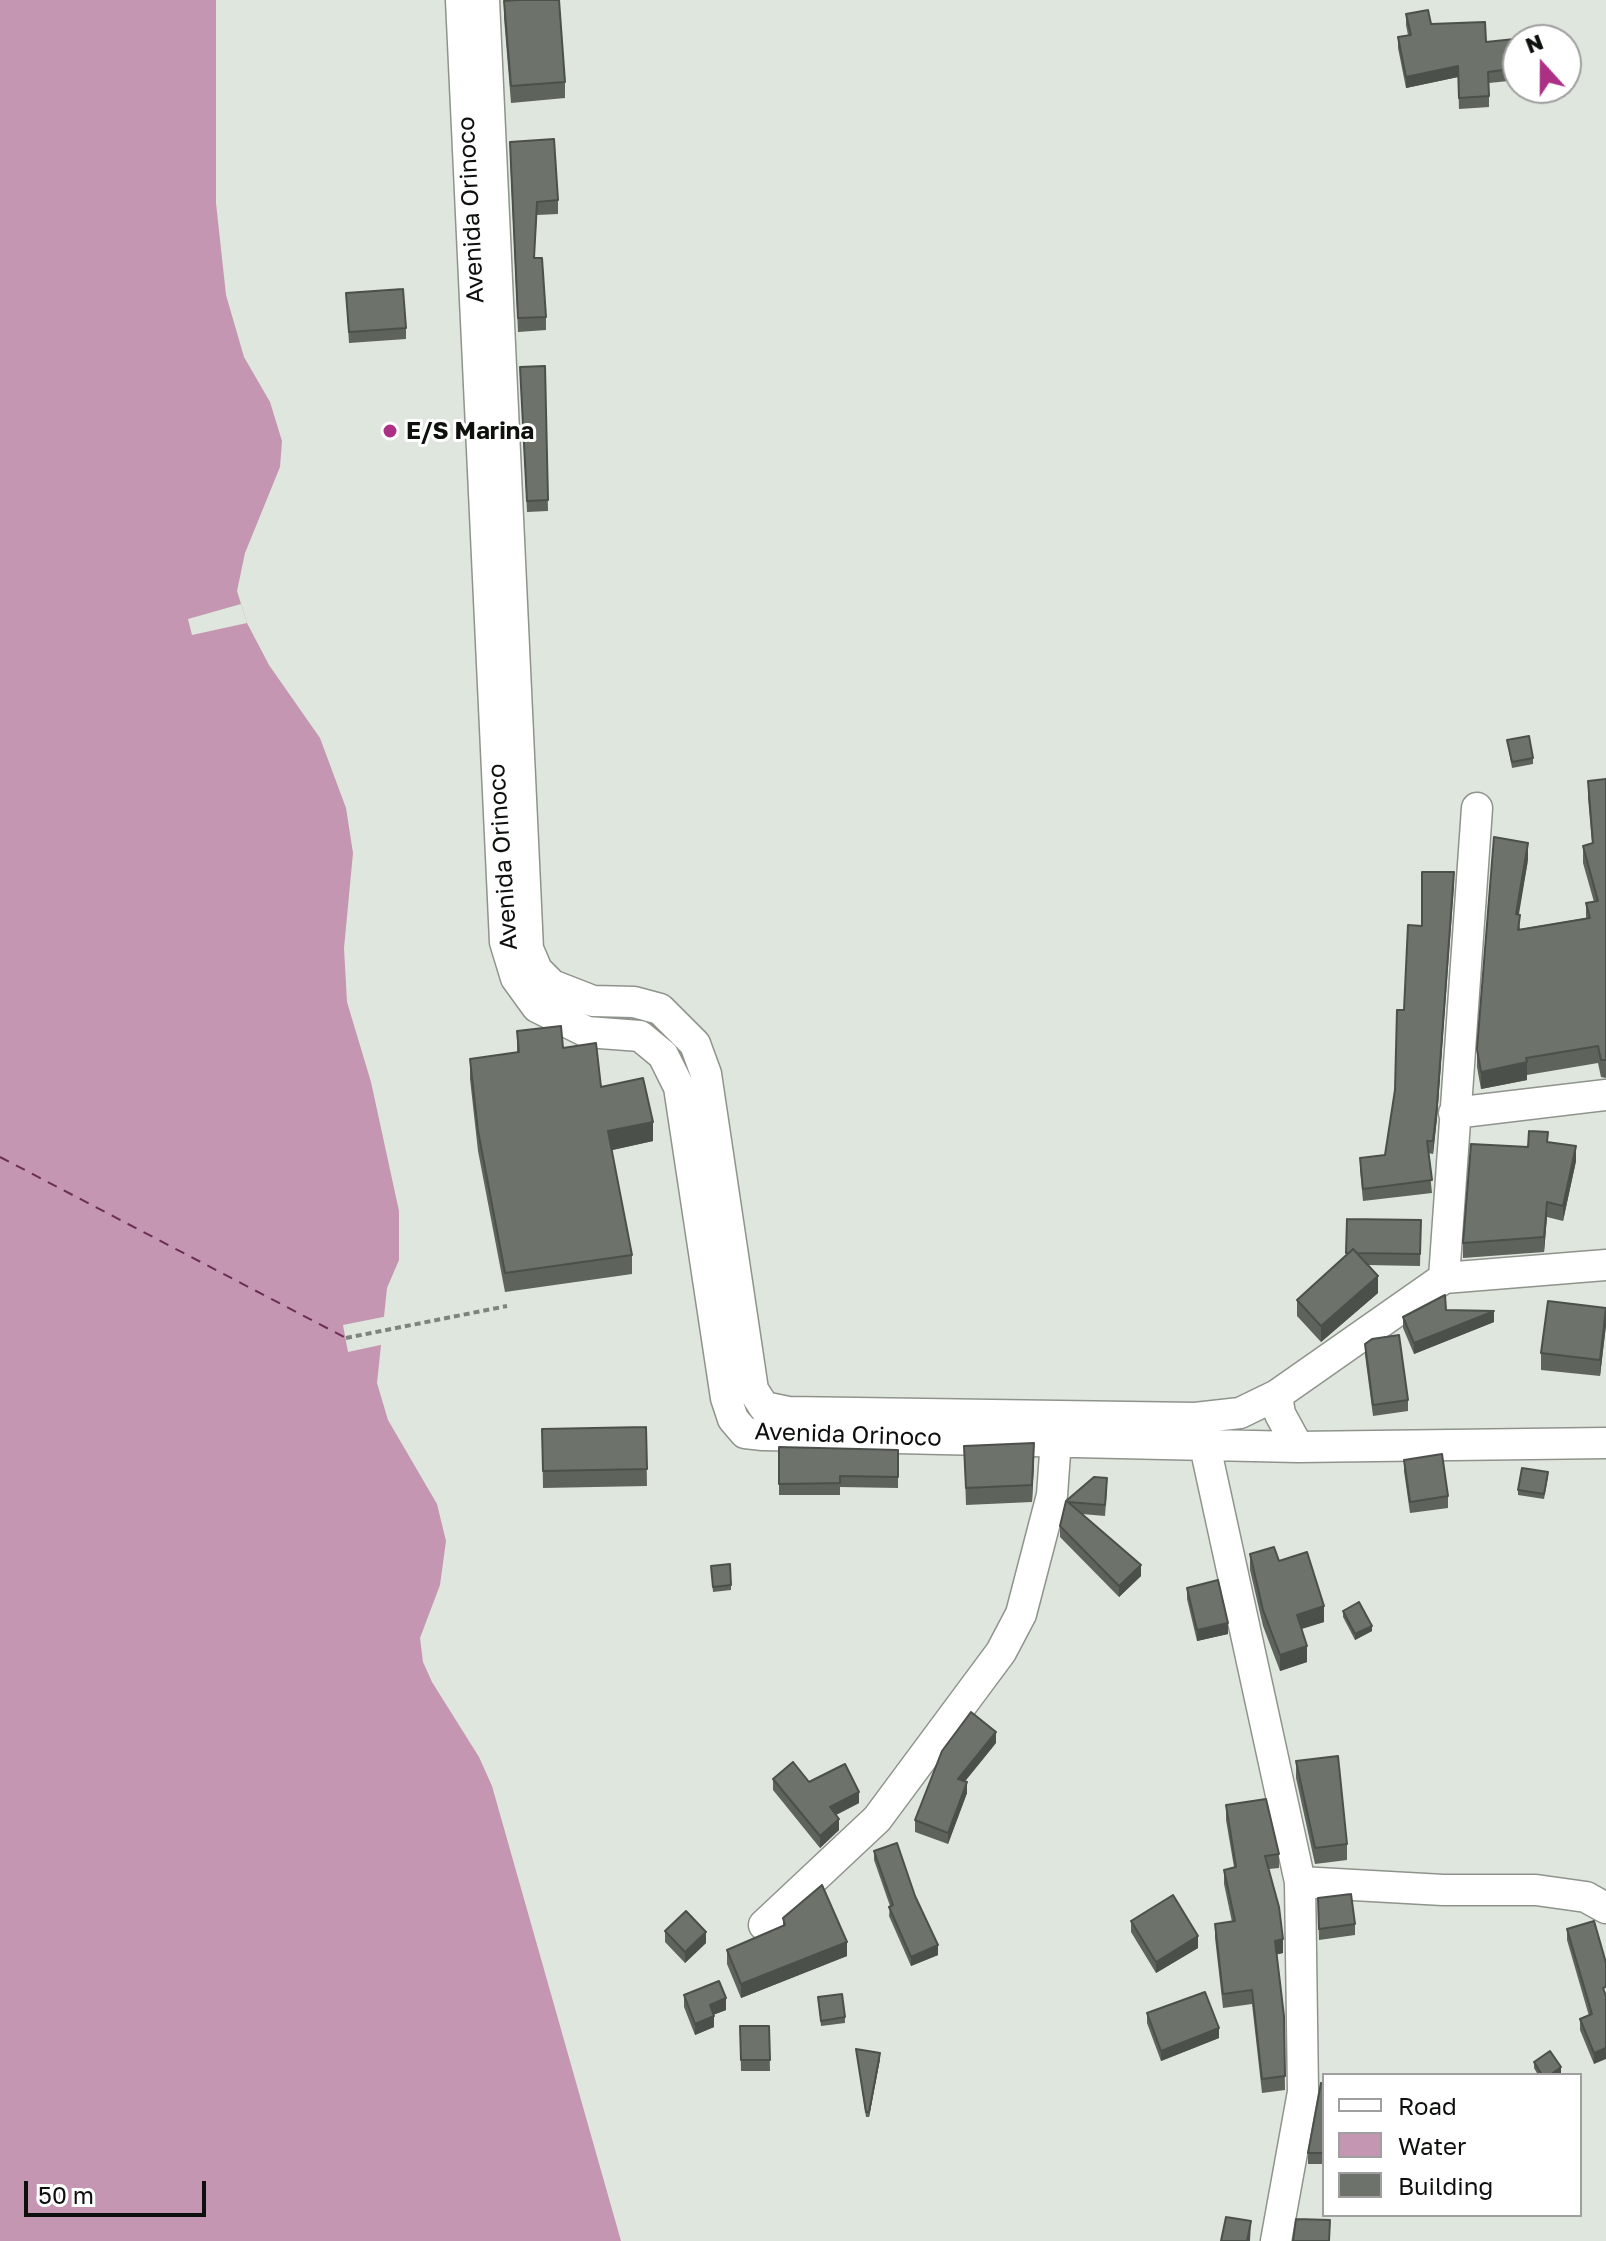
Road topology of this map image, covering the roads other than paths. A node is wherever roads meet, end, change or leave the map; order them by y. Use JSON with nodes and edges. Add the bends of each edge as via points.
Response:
{"nodes":[{"id":1,"x":461,"y":0,"type":"edge"},
{"id":2,"x":484,"y":0,"type":"edge"},
{"id":3,"x":1477,"y":808,"type":"dead end"},
{"id":4,"x":1606,"y":1095,"type":"edge"},
{"id":5,"x":1454,"y":1113,"type":"junction"},
{"id":6,"x":1606,"y":1265,"type":"edge"},
{"id":7,"x":1444,"y":1278,"type":"junction"},
{"id":8,"x":1277,"y":1395,"type":"junction"},
{"id":9,"x":1056,"y":1440,"type":"junction"},
{"id":10,"x":1606,"y":1443,"type":"edge"},
{"id":11,"x":1205,"y":1446,"type":"junction"},
{"id":12,"x":1298,"y":1447,"type":"junction"},
{"id":13,"x":1300,"y":1882,"type":"junction"},
{"id":14,"x":1606,"y":1908,"type":"edge"},
{"id":15,"x":764,"y":1925,"type":"dead end"},
{"id":16,"x":1276,"y":2241,"type":"edge"}],
"edges":[{"from":1,"to":9,"type":"street","name":"Avenida Orinoco","via":[[505,942],[516,978],[537,1007],[563,1023],[587,1032],[640,1036],[663,1055],[679,1087],[726,1398],[745,1433]]},
{"from":2,"to":8,"type":"street","name":"Avenida Orinoco","via":[[528,949],[537,970],[552,985],[593,1001],[660,1009],[695,1044],[706,1074],[753,1390],[764,1407],[788,1412],[1195,1418],[1240,1413]]},
{"from":3,"to":5,"type":"street"},
{"from":4,"to":5,"type":"street"},
{"from":5,"to":7,"type":"street"},
{"from":6,"to":7,"type":"street"},
{"from":7,"to":8,"type":"street","name":"Avenida Orinoco"},
{"from":8,"to":12,"type":"street","via":[[1280,1414]]},
{"from":9,"to":11,"type":"street","name":"Avenida Orinoco"},
{"from":9,"to":15,"type":"street","via":[[1052,1495],[1021,1614],[1001,1652],[877,1819]]},
{"from":10,"to":12,"type":"street","name":"Avenida Orinoco"},
{"from":11,"to":12,"type":"street","name":"Avenida Orinoco"},
{"from":11,"to":13,"type":"street"},
{"from":13,"to":14,"type":"street","via":[[1536,1890],[1586,1897]]},
{"from":13,"to":16,"type":"street","via":[[1303,2092]]}]}
